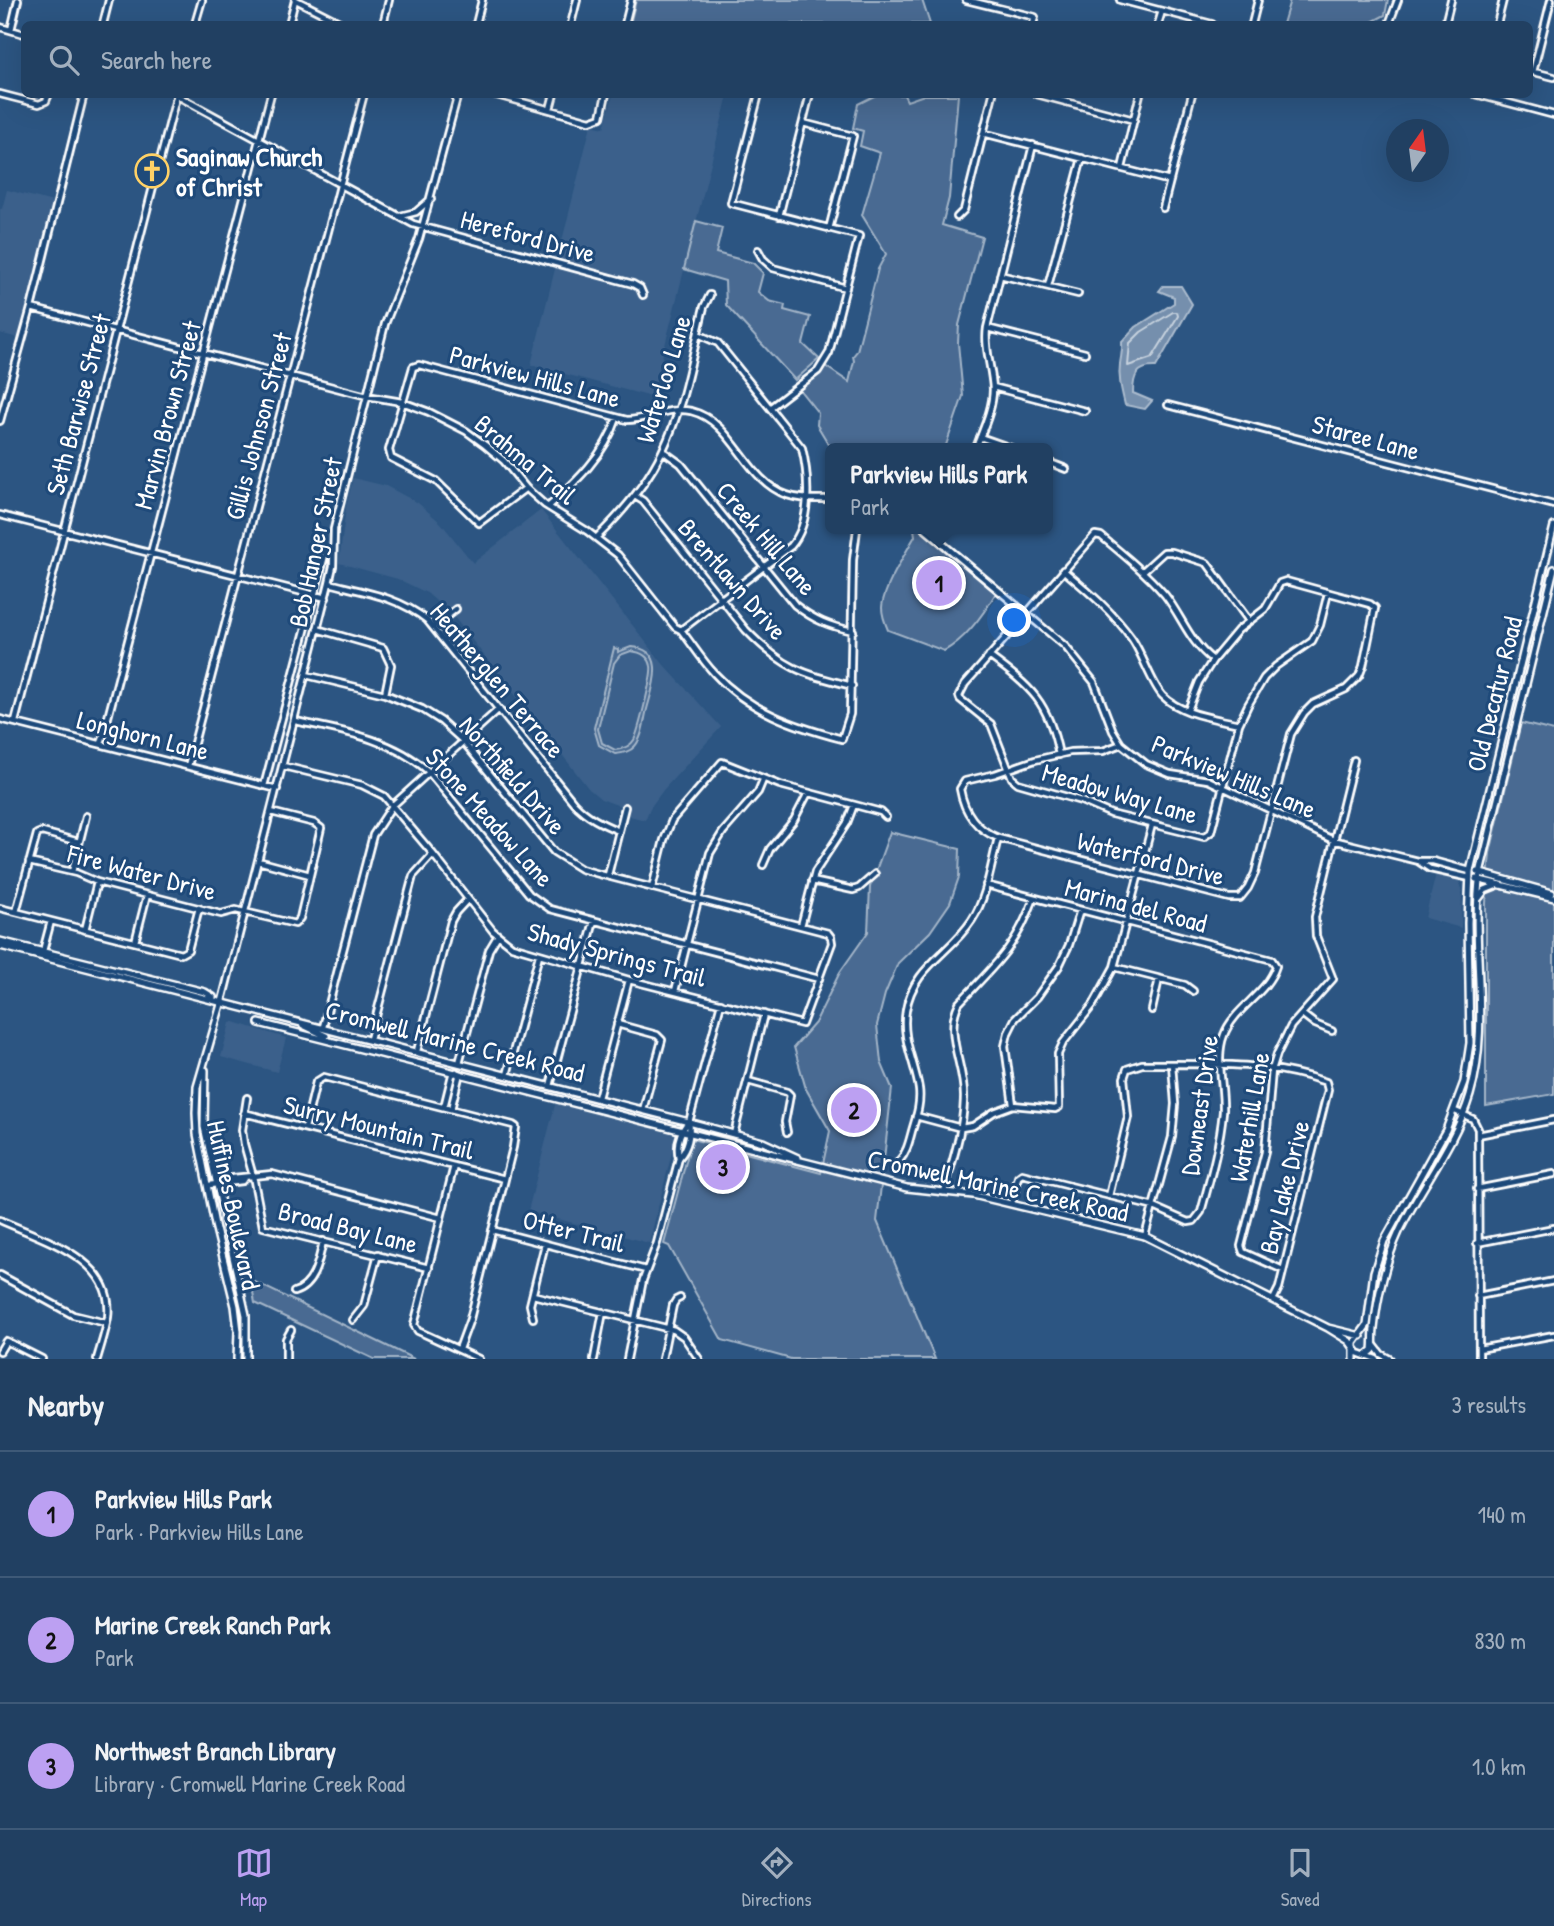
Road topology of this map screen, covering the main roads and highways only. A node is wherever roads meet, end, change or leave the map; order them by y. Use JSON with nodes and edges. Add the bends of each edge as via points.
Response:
{"nodes":[{"id":1,"x":1554,"y":526,"type":"edge"},
{"id":2,"x":1544,"y":569,"type":"junction"},
{"id":3,"x":1554,"y":570,"type":"edge"},
{"id":4,"x":1470,"y":874,"type":"junction"},
{"id":5,"x":1479,"y":877,"type":"junction"},
{"id":6,"x":1498,"y":886,"type":"junction"},
{"id":7,"x":1554,"y":896,"type":"edge"},
{"id":8,"x":1478,"y":901,"type":"junction"},
{"id":9,"x":0,"y":944,"type":"edge"},
{"id":10,"x":1469,"y":983,"type":"junction"},
{"id":11,"x":1479,"y":983,"type":"junction"},
{"id":12,"x":222,"y":1001,"type":"junction"},
{"id":13,"x":292,"y":1019,"type":"junction"},
{"id":14,"x":259,"y":1023,"type":"dead end"},
{"id":15,"x":335,"y":1041,"type":"junction"},
{"id":16,"x":205,"y":1060,"type":"junction"},
{"id":17,"x":459,"y":1063,"type":"junction"},
{"id":18,"x":457,"y":1072,"type":"junction"},
{"id":19,"x":598,"y":1098,"type":"junction"},
{"id":20,"x":596,"y":1107,"type":"junction"},
{"id":21,"x":811,"y":1163,"type":"junction"},
{"id":22,"x":1391,"y":1227,"type":"junction"},
{"id":23,"x":1399,"y":1232,"type":"junction"},
{"id":24,"x":1328,"y":1328,"type":"junction"},
{"id":25,"x":1361,"y":1336,"type":"junction"},
{"id":26,"x":1374,"y":1344,"type":"junction"},
{"id":27,"x":1354,"y":1348,"type":"junction"},
{"id":28,"x":1366,"y":1357,"type":"edge"},
{"id":29,"x":237,"y":1359,"type":"edge"},
{"id":30,"x":246,"y":1359,"type":"edge"},
{"id":31,"x":1354,"y":1359,"type":"edge"}],
"edges":[{"from":1,"to":2,"type":"main road","name":"Old Decatur Road"},
{"from":2,"to":3,"type":"main road"},
{"from":2,"to":4,"type":"main road","name":"Old Decatur Road"},
{"from":3,"to":5,"type":"main road","name":"Old Decatur Road"},
{"from":4,"to":5,"type":"main road"},
{"from":4,"to":10,"type":"main road","name":"Old Decatur Road"},
{"from":5,"to":6,"type":"main road"},
{"from":5,"to":7,"type":"main road"},
{"from":5,"to":8,"type":"main road","name":"Old Decatur Road"},
{"from":6,"to":7,"type":"main road"},
{"from":6,"to":8,"type":"main road","via":[[1485,890]]},
{"from":8,"to":11,"type":"main road","name":"Old Decatur Road"},
{"from":9,"to":12,"type":"main road","name":"Cromwell Marine Creek Road"},
{"from":9,"to":12,"type":"main road","name":"Cromwell Marine Creek Road","via":[[205,992]]},
{"from":10,"to":11,"type":"main road"},
{"from":10,"to":22,"type":"main road","name":"Old Decatur Road","via":[[1467,1066],[1455,1111]]},
{"from":11,"to":23,"type":"main road","name":"Old Decatur Road","via":[[1477,1061],[1470,1095]]},
{"from":12,"to":13,"type":"main road","name":"Cromwell Marine Creek Road"},
{"from":12,"to":16,"type":"main road","name":"Huffines Boulevard"},
{"from":13,"to":15,"type":"main road","name":"Cromwell Marine Creek Road"},
{"from":13,"to":17,"type":"main road","name":"Cromwell Marine Creek Road"},
{"from":14,"to":15,"type":"main road","name":"Cromwell Marine Creek Road"},
{"from":15,"to":18,"type":"main road","name":"Cromwell Marine Creek Road"},
{"from":16,"to":29,"type":"main road","name":"Huffines Boulevard","via":[[197,1087],[197,1133],[235,1306]]},
{"from":16,"to":30,"type":"main road","name":"Huffines Boulevard","via":[[204,1127],[246,1315]]},
{"from":17,"to":18,"type":"main road"},
{"from":17,"to":19,"type":"main road","name":"Cromwell Marine Creek Road"},
{"from":18,"to":20,"type":"main road","name":"Cromwell Marine Creek Road"},
{"from":19,"to":20,"type":"main road"},
{"from":19,"to":21,"type":"main road","name":"Cromwell Marine Creek Road","via":[[763,1142]]},
{"from":20,"to":21,"type":"main road","name":"Cromwell Marine Creek Road"},
{"from":21,"to":24,"type":"main road","name":"Cromwell Marine Creek Road","via":[[904,1187],[1012,1203],[1145,1236]]},
{"from":22,"to":23,"type":"main road"},
{"from":22,"to":25,"type":"main road","name":"Old Decatur Road","via":[[1374,1272]]},
{"from":23,"to":26,"type":"main road","name":"Old Decatur Road","via":[[1375,1318]]},
{"from":24,"to":25,"type":"main road","name":"Cromwell Marine Creek Road"},
{"from":24,"to":27,"type":"main road","name":"Cromwell Marine Creek Road"},
{"from":25,"to":26,"type":"main road"},
{"from":25,"to":27,"type":"main road"},
{"from":26,"to":28,"type":"main road"},
{"from":27,"to":28,"type":"main road"},
{"from":27,"to":31,"type":"main road"}]}
